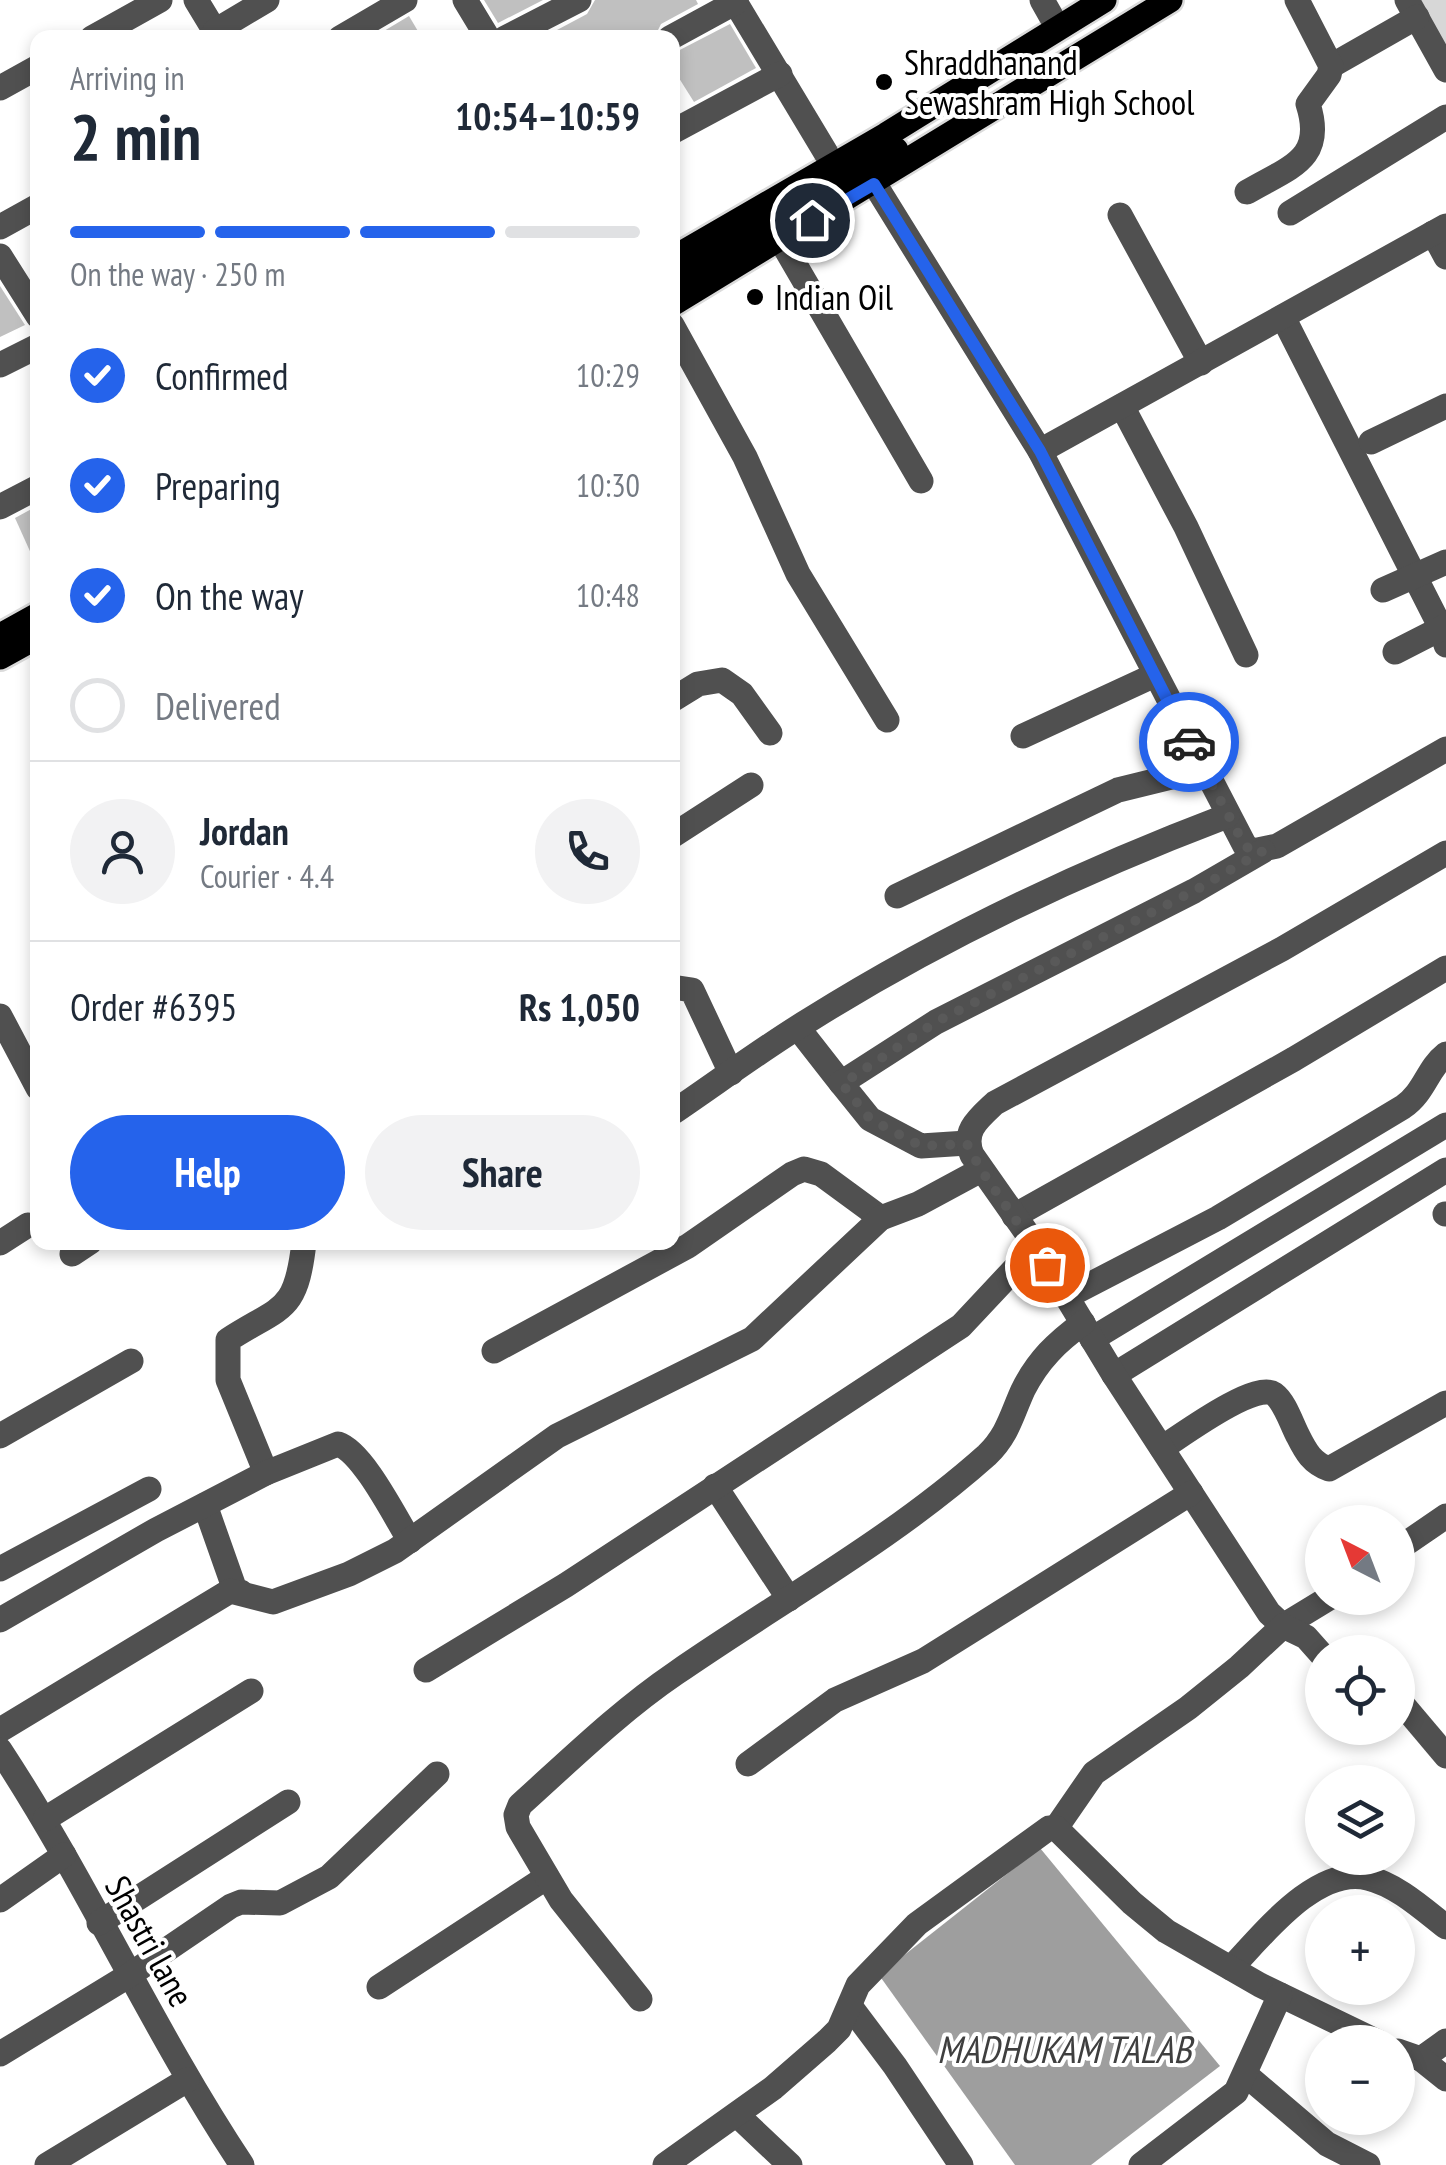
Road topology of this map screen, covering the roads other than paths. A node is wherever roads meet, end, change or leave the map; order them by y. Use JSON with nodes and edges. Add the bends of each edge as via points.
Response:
{"nodes":[{"id":1,"x":160,"y":0,"type":"edge"},
{"id":2,"x":196,"y":0,"type":"edge"},
{"id":3,"x":266,"y":0,"type":"edge"},
{"id":4,"x":406,"y":0,"type":"edge"},
{"id":5,"x":465,"y":0,"type":"edge"},
{"id":6,"x":579,"y":0,"type":"edge"},
{"id":7,"x":1077,"y":0,"type":"edge"},
{"id":8,"x":1104,"y":0,"type":"edge"},
{"id":9,"x":1138,"y":0,"type":"edge"},
{"id":10,"x":1170,"y":0,"type":"edge"},
{"id":11,"x":1297,"y":0,"type":"edge"},
{"id":12,"x":735,"y":1,"type":"edge"},
{"id":13,"x":1046,"y":8,"type":"edge"},
{"id":14,"x":1412,"y":8,"type":"edge"},
{"id":15,"x":106,"y":30,"type":"edge"},
{"id":16,"x":215,"y":30,"type":"edge"},
{"id":17,"x":223,"y":30,"type":"edge"},
{"id":18,"x":354,"y":30,"type":"edge"},
{"id":19,"x":483,"y":30,"type":"edge"},
{"id":20,"x":521,"y":30,"type":"edge"},
{"id":21,"x":680,"y":32,"type":"edge"},
{"id":22,"x":1331,"y":66,"type":"junction"},
{"id":23,"x":1446,"y":70,"type":"edge"},
{"id":24,"x":30,"y":72,"type":"edge"},
{"id":25,"x":780,"y":74,"type":"junction"},
{"id":26,"x":0,"y":88,"type":"edge"},
{"id":27,"x":1446,"y":117,"type":"edge"},
{"id":28,"x":680,"y":128,"type":"edge"},
{"id":29,"x":826,"y":153,"type":"junction"},
{"id":30,"x":874,"y":184,"type":"junction"},
{"id":31,"x":1248,"y":192,"type":"dead end"},
{"id":32,"x":30,"y":210,"type":"edge"},
{"id":33,"x":1290,"y":213,"type":"dead end"},
{"id":34,"x":1120,"y":214,"type":"dead end"},
{"id":35,"x":0,"y":227,"type":"edge"},
{"id":36,"x":1440,"y":230,"type":"edge"},
{"id":37,"x":780,"y":239,"type":"junction"},
{"id":38,"x":680,"y":240,"type":"edge"},
{"id":39,"x":680,"y":254,"type":"edge"},
{"id":40,"x":0,"y":256,"type":"edge"},
{"id":41,"x":1446,"y":257,"type":"edge"},
{"id":42,"x":680,"y":276,"type":"edge"},
{"id":43,"x":680,"y":299,"type":"edge"},
{"id":44,"x":30,"y":303,"type":"edge"},
{"id":45,"x":1283,"y":317,"type":"junction"},
{"id":46,"x":680,"y":339,"type":"edge"},
{"id":47,"x":30,"y":350,"type":"edge"},
{"id":48,"x":1201,"y":362,"type":"junction"},
{"id":49,"x":0,"y":365,"type":"edge"},
{"id":50,"x":1122,"y":406,"type":"junction"},
{"id":51,"x":1446,"y":406,"type":"edge"},
{"id":52,"x":1371,"y":442,"type":"dead end"},
{"id":53,"x":1040,"y":451,"type":"junction"},
{"id":54,"x":921,"y":481,"type":"dead end"},
{"id":55,"x":30,"y":491,"type":"edge"},
{"id":56,"x":0,"y":507,"type":"edge"},
{"id":57,"x":1446,"y":562,"type":"edge"},
{"id":58,"x":1413,"y":576,"type":"junction"},
{"id":59,"x":1384,"y":590,"type":"dead end"},
{"id":60,"x":30,"y":603,"type":"edge"},
{"id":61,"x":30,"y":619,"type":"edge"},
{"id":62,"x":0,"y":620,"type":"edge"},
{"id":63,"x":1444,"y":634,"type":"edge"},
{"id":64,"x":0,"y":636,"type":"edge"},
{"id":65,"x":30,"y":640,"type":"edge"},
{"id":66,"x":1396,"y":652,"type":"dead end"},
{"id":67,"x":30,"y":655,"type":"edge"},
{"id":68,"x":1246,"y":655,"type":"dead end"},
{"id":69,"x":0,"y":657,"type":"edge"},
{"id":70,"x":0,"y":672,"type":"edge"},
{"id":71,"x":1154,"y":675,"type":"junction"},
{"id":72,"x":680,"y":695,"type":"edge"},
{"id":73,"x":888,"y":720,"type":"dead end"},
{"id":74,"x":770,"y":733,"type":"dead end"},
{"id":75,"x":1023,"y":736,"type":"dead end"},
{"id":76,"x":1446,"y":749,"type":"edge"},
{"id":77,"x":1200,"y":764,"type":"junction"},
{"id":78,"x":751,"y":785,"type":"dead end"},
{"id":79,"x":1227,"y":816,"type":"junction"},
{"id":80,"x":680,"y":831,"type":"edge"},
{"id":81,"x":1263,"y":851,"type":"junction"},
{"id":82,"x":1446,"y":853,"type":"edge"},
{"id":83,"x":897,"y":896,"type":"dead end"},
{"id":84,"x":1446,"y":968,"type":"edge"},
{"id":85,"x":680,"y":989,"type":"edge"},
{"id":86,"x":0,"y":1016,"type":"edge"},
{"id":87,"x":798,"y":1028,"type":"junction"},
{"id":88,"x":1446,"y":1054,"type":"edge"},
{"id":89,"x":30,"y":1073,"type":"edge"},
{"id":90,"x":731,"y":1073,"type":"junction"},
{"id":91,"x":842,"y":1084,"type":"junction"},
{"id":92,"x":680,"y":1108,"type":"edge"},
{"id":93,"x":1446,"y":1126,"type":"edge"},
{"id":94,"x":967,"y":1144,"type":"junction"},
{"id":95,"x":981,"y":1170,"type":"junction"},
{"id":96,"x":1446,"y":1170,"type":"edge"},
{"id":97,"x":1014,"y":1216,"type":"junction"},
{"id":98,"x":882,"y":1218,"type":"junction"},
{"id":99,"x":28,"y":1226,"type":"dead end"},
{"id":100,"x":0,"y":1243,"type":"edge"},
{"id":101,"x":1036,"y":1246,"type":"junction"},
{"id":102,"x":303,"y":1250,"type":"edge"},
{"id":103,"x":1066,"y":1296,"type":"junction"},
{"id":104,"x":1088,"y":1331,"type":"junction"},
{"id":105,"x":494,"y":1351,"type":"dead end"},
{"id":106,"x":131,"y":1361,"type":"dead end"},
{"id":107,"x":1114,"y":1375,"type":"junction"},
{"id":108,"x":1446,"y":1403,"type":"edge"},
{"id":109,"x":0,"y":1436,"type":"edge"},
{"id":110,"x":1162,"y":1448,"type":"junction"},
{"id":111,"x":266,"y":1474,"type":"junction"},
{"id":112,"x":715,"y":1486,"type":"junction"},
{"id":113,"x":149,"y":1488,"type":"dead end"},
{"id":114,"x":1191,"y":1493,"type":"junction"},
{"id":115,"x":205,"y":1505,"type":"junction"},
{"id":116,"x":1444,"y":1522,"type":"edge"},
{"id":117,"x":1415,"y":1539,"type":"edge"},
{"id":118,"x":410,"y":1541,"type":"junction"},
{"id":119,"x":0,"y":1570,"type":"edge"},
{"id":120,"x":241,"y":1592,"type":"junction"},
{"id":121,"x":789,"y":1598,"type":"junction"},
{"id":122,"x":1305,"y":1613,"type":"edge"},
{"id":123,"x":0,"y":1620,"type":"edge"},
{"id":124,"x":1283,"y":1626,"type":"junction"},
{"id":125,"x":1305,"y":1637,"type":"edge"},
{"id":126,"x":426,"y":1670,"type":"dead end"},
{"id":127,"x":251,"y":1691,"type":"dead end"},
{"id":128,"x":1415,"y":1719,"type":"edge"},
{"id":129,"x":0,"y":1730,"type":"edge"},
{"id":130,"x":0,"y":1750,"type":"edge"},
{"id":131,"x":1446,"y":1756,"type":"edge"},
{"id":132,"x":748,"y":1764,"type":"dead end"},
{"id":133,"x":437,"y":1774,"type":"dead end"},
{"id":134,"x":288,"y":1802,"type":"dead end"},
{"id":135,"x":45,"y":1819,"type":"junction"},
{"id":136,"x":1056,"y":1828,"type":"junction"},
{"id":137,"x":64,"y":1855,"type":"junction"},
{"id":138,"x":547,"y":1877,"type":"junction"},
{"id":139,"x":0,"y":1900,"type":"edge"},
{"id":140,"x":100,"y":1923,"type":"junction"},
{"id":141,"x":1446,"y":1927,"type":"edge"},
{"id":142,"x":1232,"y":1968,"type":"junction"},
{"id":143,"x":128,"y":1976,"type":"junction"},
{"id":144,"x":379,"y":1986,"type":"dead end"},
{"id":145,"x":1280,"y":1995,"type":"junction"},
{"id":146,"x":640,"y":1999,"type":"dead end"},
{"id":147,"x":850,"y":2006,"type":"junction"},
{"id":148,"x":1343,"y":2025,"type":"edge"},
{"id":149,"x":1446,"y":2040,"type":"edge"},
{"id":150,"x":1415,"y":2053,"type":"edge"},
{"id":151,"x":0,"y":2054,"type":"edge"},
{"id":152,"x":1415,"y":2059,"type":"edge"},
{"id":153,"x":1246,"y":2075,"type":"junction"},
{"id":154,"x":1446,"y":2079,"type":"edge"},
{"id":155,"x":187,"y":2080,"type":"junction"},
{"id":156,"x":737,"y":2115,"type":"junction"},
{"id":157,"x":47,"y":2165,"type":"edge"},
{"id":158,"x":242,"y":2165,"type":"edge"},
{"id":159,"x":665,"y":2165,"type":"edge"},
{"id":160,"x":790,"y":2165,"type":"edge"},
{"id":161,"x":961,"y":2165,"type":"edge"},
{"id":162,"x":1141,"y":2165,"type":"edge"},
{"id":163,"x":1368,"y":2165,"type":"edge"}],
"edges":[{"from":1,"to":15,"type":"street"},
{"from":2,"to":16,"type":"street"},
{"from":3,"to":17,"type":"street"},
{"from":4,"to":18,"type":"street"},
{"from":5,"to":19,"type":"street"},
{"from":6,"to":20,"type":"street"},
{"from":7,"to":13,"type":"main road"},
{"from":8,"to":39,"type":"main road"},
{"from":9,"to":42,"type":"main road"},
{"from":10,"to":30,"type":"main road"},
{"from":11,"to":22,"type":"street"},
{"from":12,"to":21,"type":"street"},
{"from":12,"to":25,"type":"street"},
{"from":13,"to":29,"type":"main road","via":[[1000,50]]},
{"from":14,"to":22,"type":"street"},
{"from":14,"to":23,"type":"street"},
{"from":22,"to":31,"type":"street","via":[[1308,104],[1316,130],[1306,154]]},
{"from":24,"to":26,"type":"street"},
{"from":25,"to":28,"type":"street"},
{"from":25,"to":29,"type":"street"},
{"from":27,"to":33,"type":"street"},
{"from":29,"to":38,"type":"main road"},
{"from":30,"to":37,"type":"main road"},
{"from":30,"to":53,"type":"street"},
{"from":32,"to":35,"type":"street"},
{"from":34,"to":48,"type":"street"},
{"from":36,"to":41,"type":"street"},
{"from":36,"to":45,"type":"street"},
{"from":37,"to":43,"type":"main road"},
{"from":37,"to":54,"type":"street"},
{"from":40,"to":44,"type":"street"},
{"from":45,"to":48,"type":"street"},
{"from":45,"to":58,"type":"street"},
{"from":46,"to":73,"type":"street","via":[[745,457],[798,574]]},
{"from":47,"to":49,"type":"street"},
{"from":48,"to":50,"type":"street"},
{"from":50,"to":53,"type":"street"},
{"from":50,"to":68,"type":"street"},
{"from":51,"to":52,"type":"street"},
{"from":53,"to":71,"type":"street"},
{"from":55,"to":56,"type":"street"},
{"from":57,"to":58,"type":"street"},
{"from":58,"to":59,"type":"street"},
{"from":58,"to":63,"type":"street"},
{"from":60,"to":62,"type":"main road"},
{"from":61,"to":64,"type":"main road"},
{"from":63,"to":66,"type":"street"},
{"from":65,"to":69,"type":"main road"},
{"from":67,"to":70,"type":"main road"},
{"from":71,"to":75,"type":"street"},
{"from":71,"to":77,"type":"street"},
{"from":72,"to":74,"type":"street","via":[[722,680],[742,694]]},
{"from":76,"to":81,"type":"street"},
{"from":77,"to":79,"type":"street"},
{"from":77,"to":83,"type":"street","via":[[1118,790]]},
{"from":78,"to":80,"type":"street"},
{"from":79,"to":81,"type":"street","via":[[1245,846]]},
{"from":79,"to":87,"type":"street","via":[[1037,894]]},
{"from":81,"to":91,"type":"street","via":[[936,1022]]},
{"from":82,"to":94,"type":"street","via":[[995,1102],[969,1131]]},
{"from":84,"to":97,"type":"street"},
{"from":85,"to":90,"type":"street","via":[[692,990]]},
{"from":86,"to":89,"type":"street"},
{"from":87,"to":90,"type":"street"},
{"from":87,"to":91,"type":"street"},
{"from":88,"to":103,"type":"street","via":[[1403,1107],[1218,1218]]},
{"from":90,"to":92,"type":"street"},
{"from":91,"to":94,"type":"street","via":[[870,1119],[921,1146]]},
{"from":93,"to":104,"type":"street"},
{"from":94,"to":95,"type":"street"},
{"from":95,"to":97,"type":"street"},
{"from":95,"to":98,"type":"street"},
{"from":96,"to":107,"type":"street"},
{"from":97,"to":101,"type":"street"},
{"from":98,"to":105,"type":"street","via":[[804,1169],[688,1246]]},
{"from":98,"to":118,"type":"street","via":[[752,1339],[557,1436]]},
{"from":99,"to":100,"type":"street"},
{"from":101,"to":103,"type":"street"},
{"from":101,"to":112,"type":"street","via":[[961,1326]]},
{"from":102,"to":111,"type":"street","via":[[286,1304],[228,1340],[228,1380]]},
{"from":103,"to":104,"type":"street"},
{"from":104,"to":107,"type":"street"},
{"from":104,"to":121,"type":"street","via":[[1046,1352],[1009,1429],[990,1452]]},
{"from":106,"to":109,"type":"street"},
{"from":107,"to":110,"type":"street"},
{"from":108,"to":110,"type":"street","via":[[1329,1470],[1306,1453],[1274,1394],[1264,1391]]},
{"from":110,"to":114,"type":"street"},
{"from":111,"to":115,"type":"street"},
{"from":111,"to":118,"type":"street","via":[[325,1448],[348,1448]]},
{"from":112,"to":121,"type":"street"},
{"from":112,"to":126,"type":"street"},
{"from":113,"to":119,"type":"street"},
{"from":114,"to":124,"type":"street"},
{"from":114,"to":132,"type":"street","via":[[923,1661],[835,1700]]},
{"from":115,"to":120,"type":"street"},
{"from":115,"to":123,"type":"street"},
{"from":116,"to":117,"type":"street"},
{"from":118,"to":120,"type":"street","via":[[292,1597],[260,1601]]},
{"from":120,"to":129,"type":"street","via":[[230,1591]]},
{"from":121,"to":138,"type":"street","via":[[673,1675],[520,1805],[518,1827]]},
{"from":122,"to":124,"type":"street"},
{"from":124,"to":125,"type":"street"},
{"from":124,"to":136,"type":"street","via":[[1188,1708],[1094,1772]]},
{"from":127,"to":135,"type":"street"},
{"from":128,"to":131,"type":"street"},
{"from":130,"to":135,"type":"street","name":"Shastri lane"},
{"from":133,"to":143,"type":"street","via":[[329,1877],[280,1903],[232,1906]]},
{"from":134,"to":140,"type":"street"},
{"from":135,"to":137,"type":"street","name":"Shastri lane"},
{"from":136,"to":142,"type":"street","via":[[1144,1914]]},
{"from":136,"to":147,"type":"street","via":[[1040,1832],[917,1924],[871,1968]]},
{"from":137,"to":139,"type":"street"},
{"from":137,"to":140,"type":"street","name":"Shastri lane"},
{"from":138,"to":144,"type":"street"},
{"from":138,"to":146,"type":"street"},
{"from":140,"to":143,"type":"street","name":"Shastri lane"},
{"from":141,"to":142,"type":"street","via":[[1379,1883],[1352,1877],[1303,1898]]},
{"from":142,"to":145,"type":"street"},
{"from":143,"to":151,"type":"street"},
{"from":143,"to":155,"type":"street","name":"Shastri lane"},
{"from":145,"to":148,"type":"street"},
{"from":145,"to":153,"type":"street"},
{"from":147,"to":156,"type":"street","via":[[827,2041]]},
{"from":147,"to":161,"type":"street"},
{"from":149,"to":150,"type":"street"},
{"from":152,"to":154,"type":"street"},
{"from":153,"to":162,"type":"street","via":[[1223,2105]]},
{"from":153,"to":163,"type":"street","via":[[1327,2144]]},
{"from":155,"to":157,"type":"street"},
{"from":155,"to":158,"type":"street","name":"Shastri lane"},
{"from":156,"to":159,"type":"street"},
{"from":156,"to":160,"type":"street"}]}
